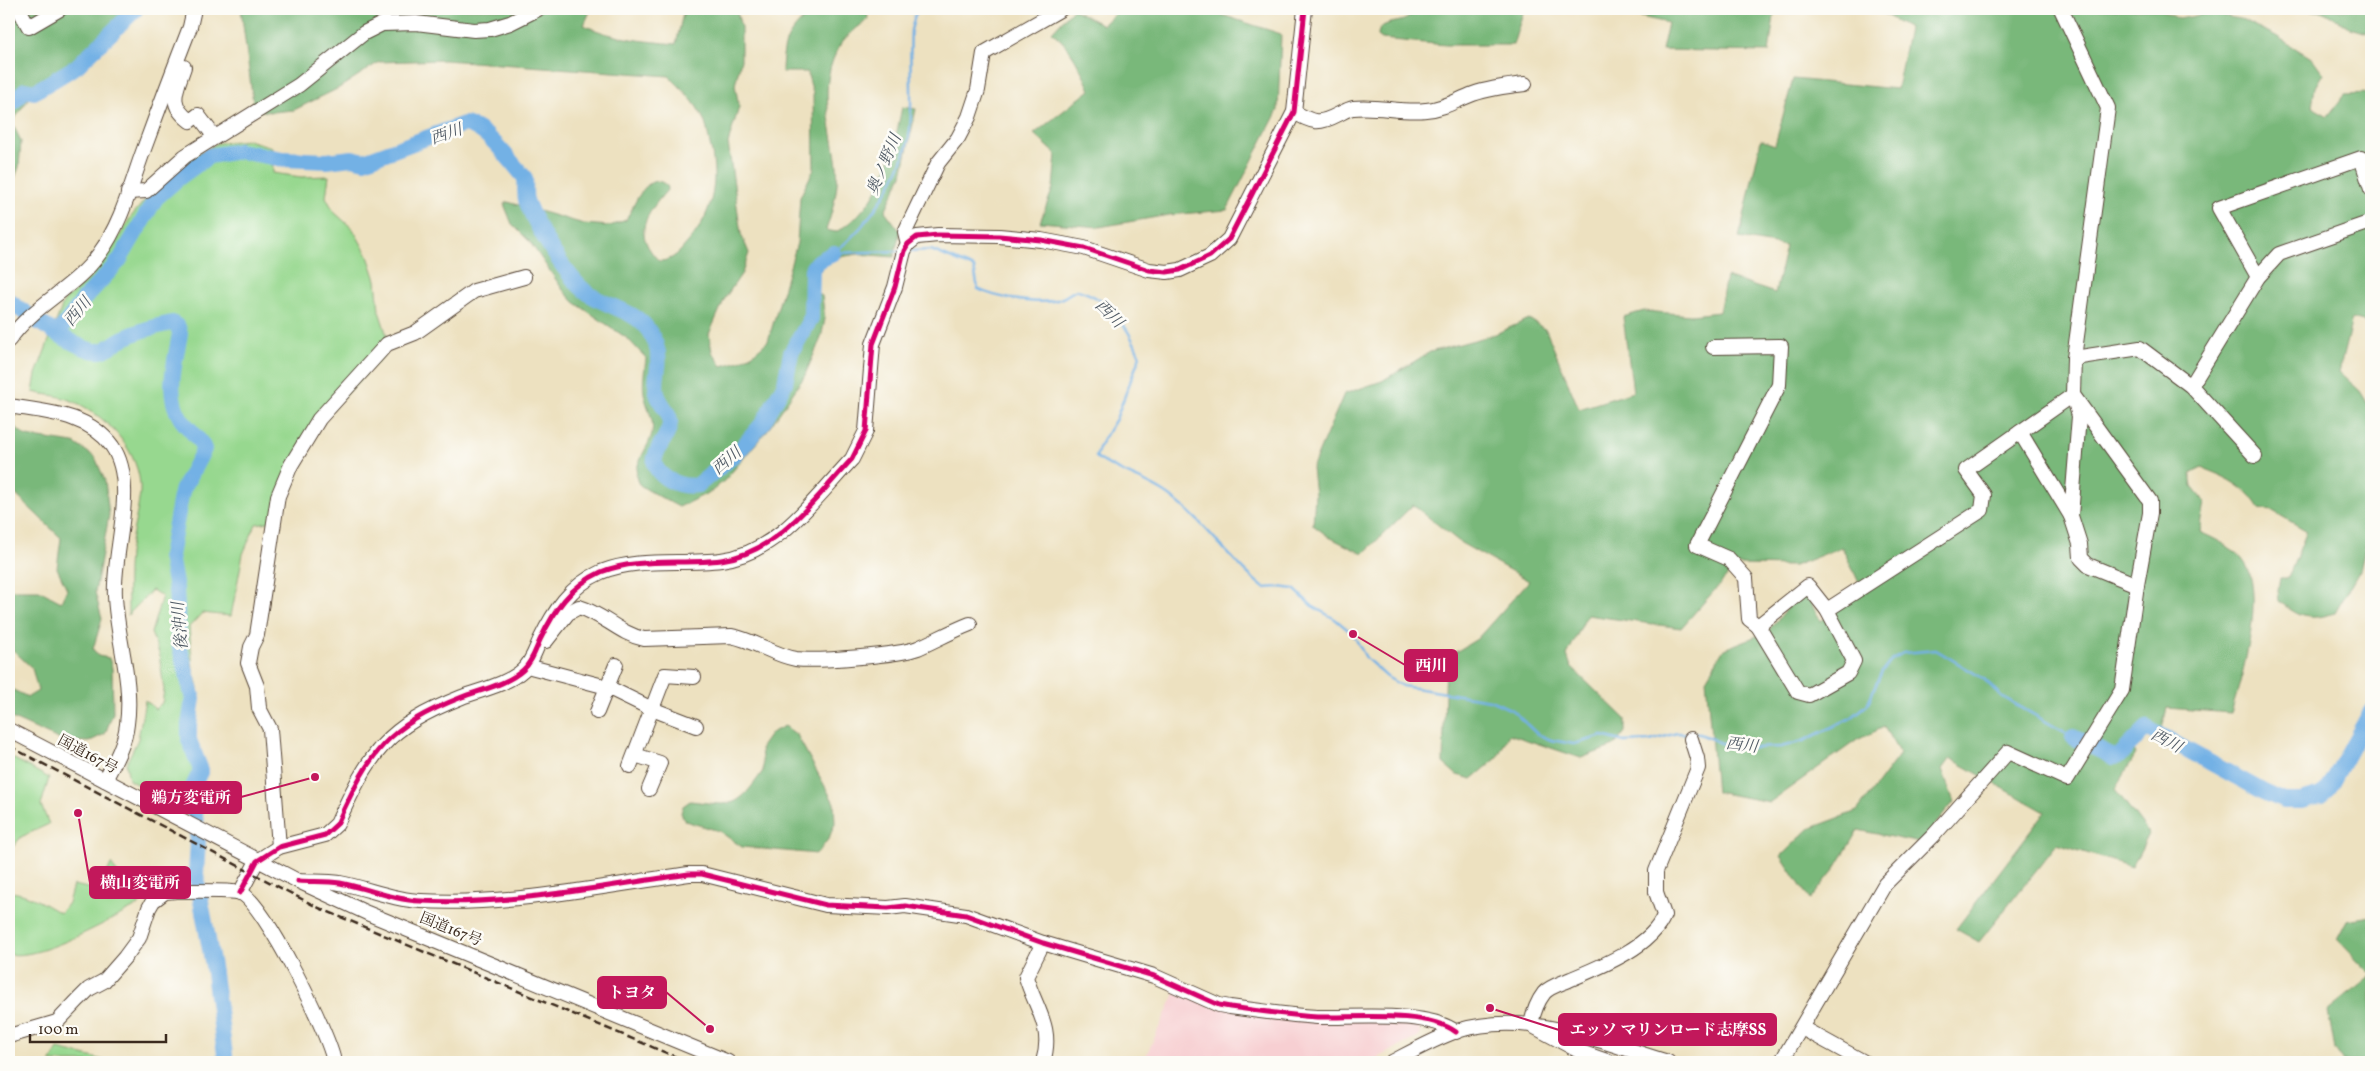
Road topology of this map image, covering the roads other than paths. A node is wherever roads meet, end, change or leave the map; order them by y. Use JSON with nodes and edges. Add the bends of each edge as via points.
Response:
{"nodes":[{"id":1,"x":19,"y":9,"type":"edge"},
{"id":2,"x":60,"y":9,"type":"edge"},
{"id":3,"x":194,"y":9,"type":"edge"},
{"id":4,"x":538,"y":9,"type":"edge"},
{"id":5,"x":1061,"y":9,"type":"edge"},
{"id":6,"x":1305,"y":9,"type":"edge"},
{"id":7,"x":2061,"y":9,"type":"edge"},
{"id":8,"x":176,"y":62,"type":"junction"},
{"id":9,"x":1525,"y":84,"type":"dead end"},
{"id":10,"x":1294,"y":112,"type":"junction"},
{"id":11,"x":214,"y":136,"type":"junction"},
{"id":12,"x":2371,"y":189,"type":"edge"},
{"id":13,"x":128,"y":192,"type":"junction"},
{"id":14,"x":2371,"y":222,"type":"edge"},
{"id":15,"x":908,"y":244,"type":"junction"},
{"id":16,"x":524,"y":277,"type":"dead end"},
{"id":17,"x":2258,"y":277,"type":"junction"},
{"id":18,"x":9,"y":340,"type":"edge"},
{"id":19,"x":1713,"y":346,"type":"dead end"},
{"id":20,"x":2074,"y":358,"type":"junction"},
{"id":21,"x":2191,"y":386,"type":"junction"},
{"id":22,"x":2073,"y":395,"type":"junction"},
{"id":23,"x":9,"y":406,"type":"edge"},
{"id":24,"x":2020,"y":432,"type":"junction"},
{"id":25,"x":2255,"y":456,"type":"dead end"},
{"id":26,"x":2072,"y":516,"type":"junction"},
{"id":27,"x":2137,"y":585,"type":"junction"},
{"id":28,"x":1827,"y":610,"type":"junction"},
{"id":29,"x":970,"y":624,"type":"dead end"},
{"id":30,"x":1758,"y":626,"type":"junction"},
{"id":31,"x":537,"y":646,"type":"junction"},
{"id":32,"x":616,"y":665,"type":"dead end"},
{"id":33,"x":527,"y":666,"type":"junction"},
{"id":34,"x":694,"y":677,"type":"dead end"},
{"id":35,"x":607,"y":687,"type":"junction"},
{"id":36,"x":652,"y":709,"type":"junction"},
{"id":37,"x":597,"y":712,"type":"dead end"},
{"id":38,"x":696,"y":726,"type":"dead end"},
{"id":39,"x":9,"y":730,"type":"edge"},
{"id":40,"x":1691,"y":739,"type":"dead end"},
{"id":41,"x":104,"y":780,"type":"junction"},
{"id":42,"x":650,"y":789,"type":"dead end"},
{"id":43,"x":279,"y":848,"type":"junction"},
{"id":44,"x":257,"y":860,"type":"junction"},
{"id":45,"x":298,"y":881,"type":"junction"},
{"id":46,"x":240,"y":893,"type":"junction"},
{"id":47,"x":1043,"y":943,"type":"junction"},
{"id":48,"x":1531,"y":1025,"type":"junction"},
{"id":49,"x":1802,"y":1028,"type":"junction"},
{"id":50,"x":1456,"y":1032,"type":"junction"},
{"id":51,"x":9,"y":1036,"type":"edge"},
{"id":52,"x":334,"y":1062,"type":"edge"},
{"id":53,"x":728,"y":1062,"type":"edge"},
{"id":54,"x":1043,"y":1062,"type":"edge"},
{"id":55,"x":1392,"y":1062,"type":"edge"},
{"id":56,"x":1610,"y":1062,"type":"edge"},
{"id":57,"x":1668,"y":1062,"type":"edge"},
{"id":58,"x":1781,"y":1062,"type":"edge"},
{"id":59,"x":1864,"y":1062,"type":"edge"}],
"edges":[{"from":1,"to":2,"type":"street","via":[[29,27]]},
{"from":3,"to":8,"type":"street"},
{"from":4,"to":11,"type":"street","via":[[510,23],[482,29],[416,23],[382,24],[364,33],[299,85]]},
{"from":5,"to":15,"type":"street","via":[[984,53],[978,90],[969,117],[958,138],[938,163],[905,232]]},
{"from":6,"to":10,"type":"street"},
{"from":7,"to":20,"type":"street","via":[[2108,108]]},
{"from":8,"to":11,"type":"street","via":[[185,66],[176,90],[175,105],[180,114],[190,121],[198,115]]},
{"from":8,"to":13,"type":"street"},
{"from":9,"to":10,"type":"street","via":[[1498,87],[1427,110],[1350,108],[1324,122],[1312,122]]},
{"from":10,"to":15,"type":"street","via":[[1229,239],[1210,256],[1180,270],[1149,270],[1084,248],[1041,240],[938,235],[917,237]]},
{"from":11,"to":13,"type":"street","via":[[185,156],[146,191]]},
{"from":12,"to":17,"type":"street","via":[[2362,158],[2219,208]]},
{"from":13,"to":18,"type":"street","via":[[99,255],[38,308]]},
{"from":14,"to":17,"type":"street","via":[[2279,254]]},
{"from":15,"to":31,"type":"street","via":[[873,344],[866,431],[852,459],[790,525],[742,556],[618,566],[589,578],[552,614]]},
{"from":16,"to":43,"type":"street","via":[[474,291],[415,333],[387,344],[319,419],[291,465],[278,496],[258,635],[251,647],[248,663],[257,686],[259,708],[270,729]]},
{"from":17,"to":21,"type":"street"},
{"from":19,"to":30,"type":"street","via":[[1781,346],[1779,385],[1697,544],[1729,559],[1746,578],[1749,619]]},
{"from":20,"to":21,"type":"street","via":[[2140,348]]},
{"from":20,"to":22,"type":"street"},
{"from":21,"to":25,"type":"street"},
{"from":22,"to":24,"type":"street"},
{"from":22,"to":26,"type":"street","via":[[2079,416]]},
{"from":22,"to":27,"type":"street","via":[[2150,501]]},
{"from":23,"to":41,"type":"street","via":[[81,421],[106,439],[120,464],[123,500],[114,593],[129,689],[127,726],[121,747]]},
{"from":24,"to":26,"type":"street"},
{"from":24,"to":28,"type":"street","via":[[1966,470],[1984,495],[1982,510]]},
{"from":26,"to":27,"type":"street","via":[[2081,558],[2088,565]]},
{"from":27,"to":49,"type":"street","via":[[2122,690],[2068,779],[2008,752],[1885,884]]},
{"from":28,"to":30,"type":"street","via":[[1808,586]]},
{"from":28,"to":30,"type":"street","via":[[1854,661],[1848,673],[1809,694],[1798,692]]},
{"from":29,"to":31,"type":"street","via":[[918,648],[896,654],[811,660],[795,659],[731,636],[644,639],[632,636],[579,607],[568,613],[546,641]]},
{"from":31,"to":33,"type":"street"},
{"from":32,"to":35,"type":"street"},
{"from":33,"to":35,"type":"street"},
{"from":33,"to":43,"type":"street","via":[[509,679],[428,710],[407,723],[390,737],[363,770],[331,831]]},
{"from":34,"to":36,"type":"street","via":[[665,675]]},
{"from":35,"to":36,"type":"street"},
{"from":35,"to":37,"type":"street"},
{"from":36,"to":38,"type":"street"},
{"from":36,"to":42,"type":"street","via":[[632,760],[660,763]]},
{"from":39,"to":41,"type":"street","name":"国道167号"},
{"from":40,"to":48,"type":"street","via":[[1698,768],[1656,872],[1656,892],[1664,914],[1662,921],[1639,945],[1601,967],[1544,992]]},
{"from":41,"to":44,"type":"street","name":"国道167号"},
{"from":43,"to":44,"type":"street"},
{"from":44,"to":45,"type":"street","name":"国道167号"},
{"from":44,"to":46,"type":"street"},
{"from":45,"to":47,"type":"street","via":[[339,883],[418,901],[450,902],[556,893],[702,874],[826,905],[905,906],[966,915]]},
{"from":45,"to":53,"type":"street","name":"国道167号"},
{"from":46,"to":51,"type":"street","via":[[165,892],[153,901],[139,938],[104,981],[89,990],[62,1018],[47,1026]]},
{"from":46,"to":52,"type":"street","via":[[274,933],[324,1032]]},
{"from":47,"to":50,"type":"street","via":[[1154,976],[1219,1005],[1317,1017],[1405,1018],[1447,1025]]},
{"from":47,"to":54,"type":"street","via":[[1026,978],[1041,1010],[1046,1030]]},
{"from":48,"to":50,"type":"street","via":[[1482,1026]]},
{"from":48,"to":56,"type":"street","via":[[1581,1052]]},
{"from":48,"to":57,"type":"street","via":[[1557,1029]]},
{"from":49,"to":58,"type":"street"},
{"from":49,"to":59,"type":"street"},
{"from":50,"to":55,"type":"street"}]}
